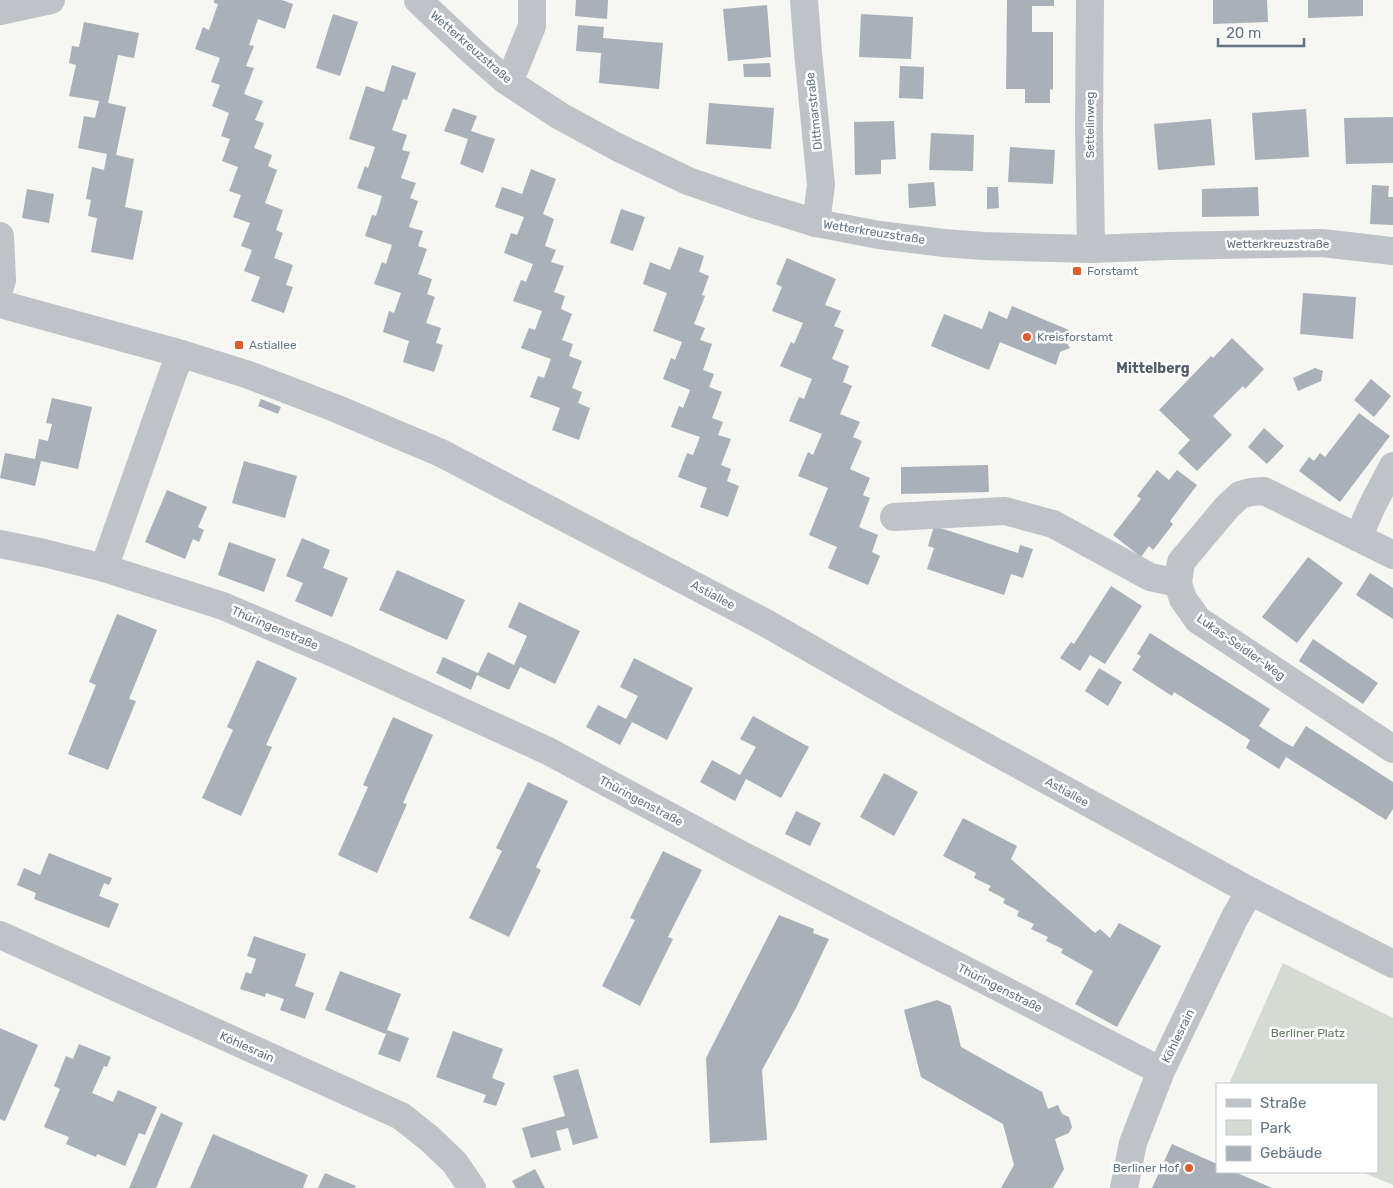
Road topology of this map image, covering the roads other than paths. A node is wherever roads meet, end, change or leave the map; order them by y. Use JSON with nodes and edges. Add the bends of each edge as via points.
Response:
{"nodes":[{"id":1,"x":51,"y":0,"type":"edge"},
{"id":2,"x":418,"y":0,"type":"edge"},
{"id":3,"x":532,"y":0,"type":"edge"},
{"id":4,"x":804,"y":0,"type":"edge"},
{"id":5,"x":1090,"y":0,"type":"edge"},
{"id":6,"x":0,"y":11,"type":"edge"},
{"id":7,"x":505,"y":80,"type":"junction"},
{"id":8,"x":816,"y":222,"type":"junction"},
{"id":9,"x":0,"y":236,"type":"edge"},
{"id":10,"x":1091,"y":249,"type":"junction"},
{"id":11,"x":1393,"y":251,"type":"edge"},
{"id":12,"x":0,"y":287,"type":"edge"},
{"id":13,"x":0,"y":304,"type":"edge"},
{"id":14,"x":182,"y":354,"type":"junction"},
{"id":15,"x":1393,"y":466,"type":"edge"},
{"id":16,"x":894,"y":517,"type":"dead end"},
{"id":17,"x":1358,"y":538,"type":"junction"},
{"id":18,"x":0,"y":544,"type":"edge"},
{"id":19,"x":1393,"y":555,"type":"edge"},
{"id":20,"x":104,"y":568,"type":"junction"},
{"id":21,"x":1178,"y":583,"type":"junction"},
{"id":22,"x":1393,"y":749,"type":"edge"},
{"id":23,"x":1250,"y":891,"type":"junction"},
{"id":24,"x":0,"y":935,"type":"edge"},
{"id":25,"x":1393,"y":964,"type":"edge"},
{"id":26,"x":1161,"y":1071,"type":"junction"},
{"id":27,"x":472,"y":1188,"type":"edge"},
{"id":28,"x":1124,"y":1188,"type":"edge"}],
"edges":[{"from":1,"to":6,"type":"street"},
{"from":2,"to":7,"type":"street","name":"Wetterkreuzstraße"},
{"from":3,"to":7,"type":"street","via":[[532,26],[515,68]]},
{"from":4,"to":8,"type":"street","name":"Dittmarstraße","via":[[821,184]]},
{"from":5,"to":10,"type":"street","name":"Settelinweg"},
{"from":7,"to":8,"type":"street","name":"Wetterkreuzstraße","via":[[560,116],[688,181]]},
{"from":8,"to":10,"type":"street","name":"Wetterkreuzstraße","via":[[879,235],[944,243]]},
{"from":9,"to":12,"type":"street"},
{"from":10,"to":11,"type":"street","name":"Wetterkreuzstraße","via":[[1322,243]]},
{"from":13,"to":14,"type":"street","name":"Astiallee"},
{"from":14,"to":20,"type":"street"},
{"from":14,"to":23,"type":"street","name":"Astiallee","via":[[326,404],[441,453],[764,622]]},
{"from":15,"to":17,"type":"street"},
{"from":16,"to":21,"type":"street","via":[[1005,511],[1053,524],[1150,577]]},
{"from":17,"to":19,"type":"street"},
{"from":17,"to":21,"type":"street","via":[[1264,491],[1251,492],[1240,495],[1227,506],[1181,562]]},
{"from":18,"to":20,"type":"street","name":"Thüringenstraße"},
{"from":20,"to":26,"type":"street","name":"Thüringenstraße","via":[[223,606],[548,751]]},
{"from":21,"to":22,"type":"street","name":"Lukas-Seidler-Weg","via":[[1183,599],[1198,620]]},
{"from":23,"to":25,"type":"street","name":"Astiallee"},
{"from":23,"to":26,"type":"street","name":"Köhlesrain"},
{"from":24,"to":27,"type":"street","name":"Köhlesrain","via":[[401,1116],[455,1163]]},
{"from":26,"to":28,"type":"street","name":"Köhlesrain","via":[[1133,1143]]}]}
